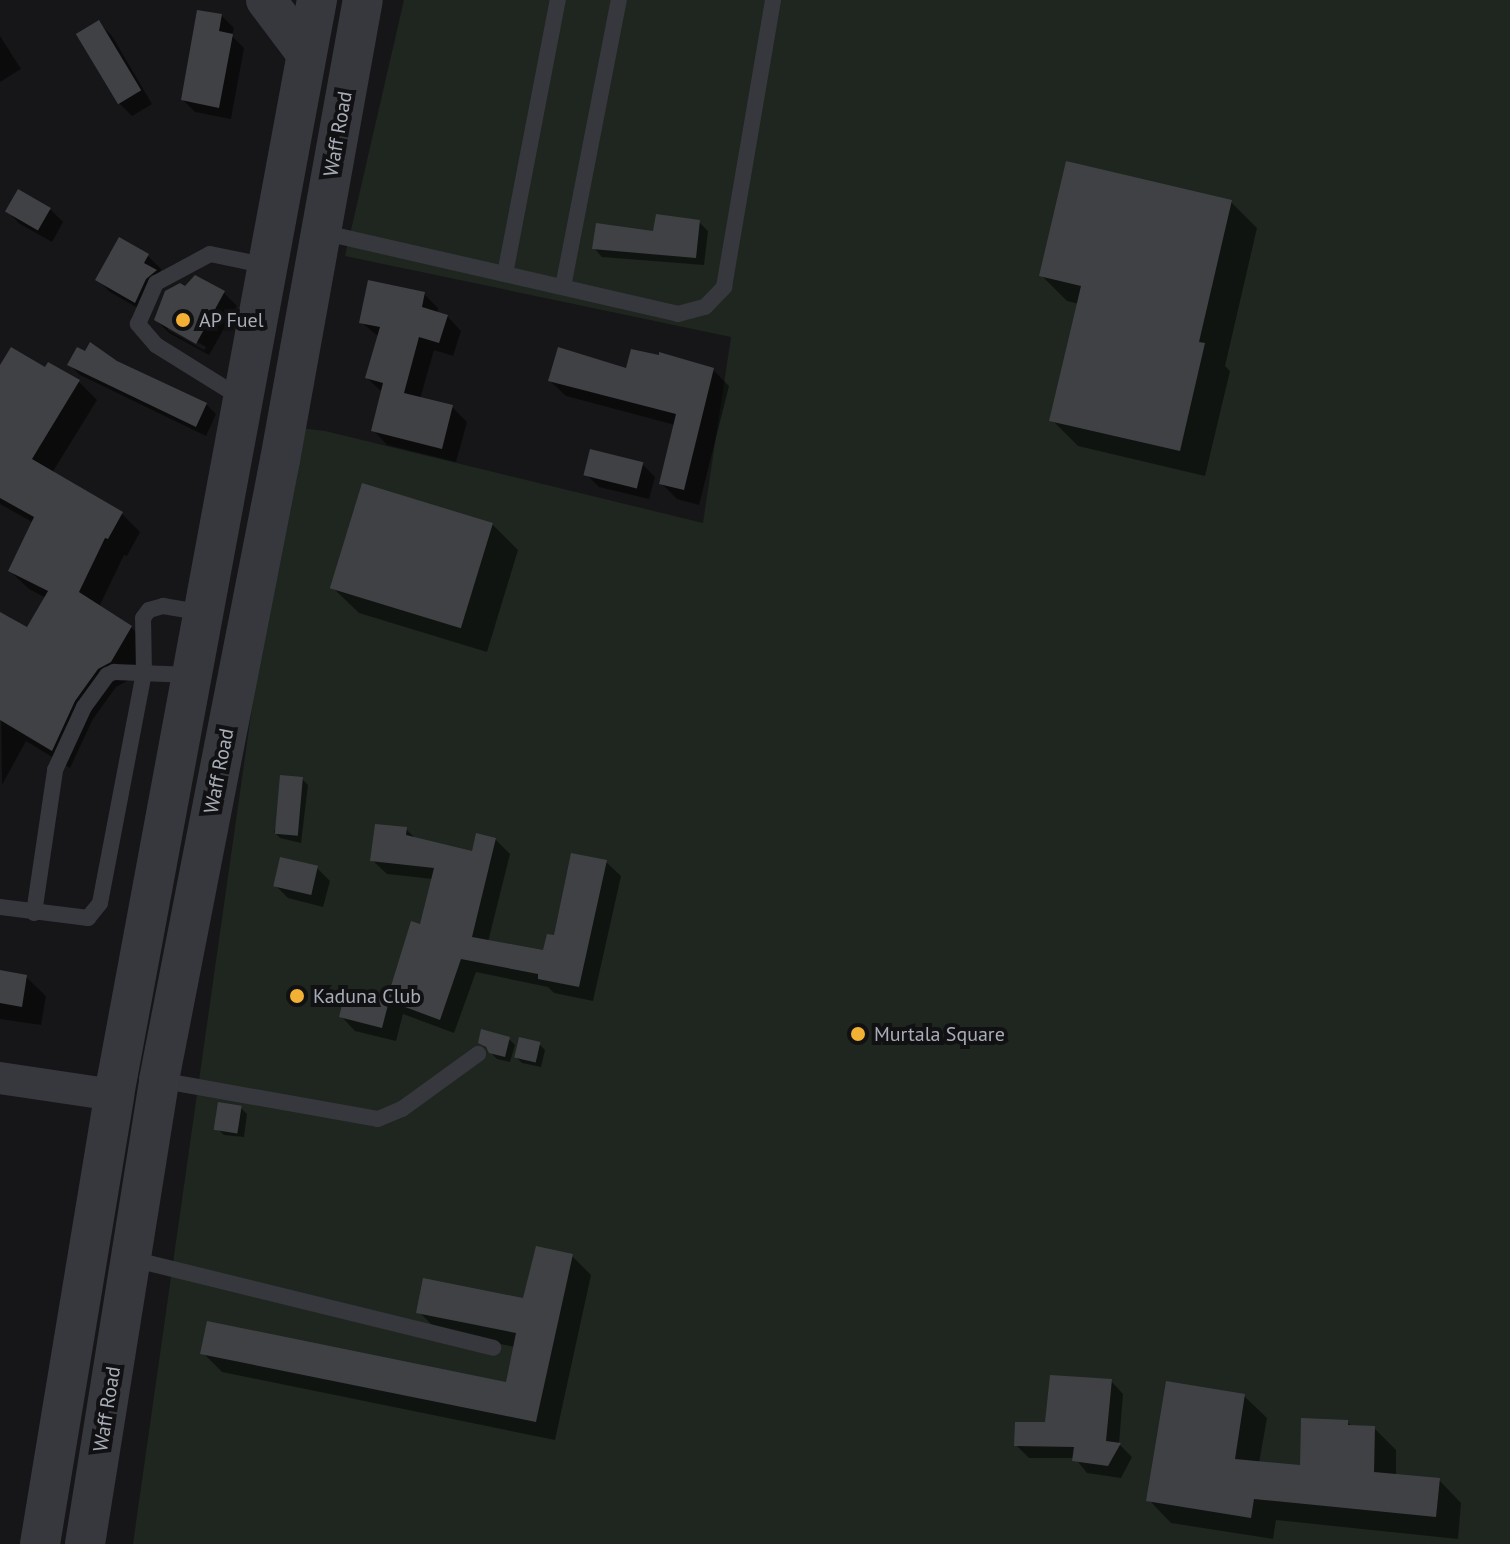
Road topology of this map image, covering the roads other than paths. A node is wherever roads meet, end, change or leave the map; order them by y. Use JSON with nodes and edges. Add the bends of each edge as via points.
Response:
{"nodes":[{"id":1,"x":266,"y":0,"type":"edge"},
{"id":2,"x":317,"y":0,"type":"edge"},
{"id":3,"x":558,"y":0,"type":"edge"},
{"id":4,"x":619,"y":0,"type":"edge"},
{"id":5,"x":773,"y":0,"type":"edge"},
{"id":6,"x":360,"y":1,"type":"edge"},
{"id":7,"x":306,"y":53,"type":"junction"},
{"id":8,"x":320,"y":232,"type":"junction"},
{"id":9,"x":270,"y":266,"type":"junction"},
{"id":10,"x":505,"y":274,"type":"junction"},
{"id":11,"x":563,"y":287,"type":"junction"},
{"id":12,"x":245,"y":400,"type":"junction"},
{"id":13,"x":206,"y":613,"type":"junction"},
{"id":14,"x":144,"y":673,"type":"junction"},
{"id":15,"x":195,"y":676,"type":"junction"},
{"id":16,"x":0,"y":907,"type":"edge"},
{"id":17,"x":34,"y":913,"type":"junction"},
{"id":18,"x":478,"y":1054,"type":"dead end"},
{"id":19,"x":0,"y":1078,"type":"edge"},
{"id":20,"x":159,"y":1080,"type":"junction"},
{"id":21,"x":114,"y":1095,"type":"junction"},
{"id":22,"x":132,"y":1259,"type":"junction"},
{"id":23,"x":493,"y":1348,"type":"dead end"},
{"id":24,"x":40,"y":1544,"type":"edge"},
{"id":25,"x":85,"y":1544,"type":"edge"}],
"edges":[{"from":1,"to":7,"type":"street"},
{"from":2,"to":7,"type":"street","name":"Waff Road"},
{"from":3,"to":10,"type":"lane"},
{"from":4,"to":11,"type":"lane"},
{"from":5,"to":11,"type":"lane","via":[[724,287],[705,307],[678,314]]},
{"from":6,"to":8,"type":"street","name":"Waff Road"},
{"from":7,"to":9,"type":"street","name":"Waff Road"},
{"from":8,"to":10,"type":"lane"},
{"from":8,"to":20,"type":"street","name":"Waff Road"},
{"from":9,"to":12,"type":"street","name":"Waff Road"},
{"from":9,"to":12,"type":"lane","via":[[210,254],[156,283],[138,324],[156,345]]},
{"from":10,"to":11,"type":"lane"},
{"from":12,"to":13,"type":"street","name":"Waff Road"},
{"from":13,"to":14,"type":"lane","via":[[163,606],[149,610],[143,618]]},
{"from":13,"to":15,"type":"street","name":"Waff Road"},
{"from":14,"to":15,"type":"lane"},
{"from":14,"to":17,"type":"lane","via":[[120,670],[107,675],[62,753]]},
{"from":14,"to":17,"type":"lane","via":[[100,903],[88,918]]},
{"from":15,"to":21,"type":"street","name":"Waff Road"},
{"from":16,"to":17,"type":"lane"},
{"from":18,"to":20,"type":"lane","via":[[402,1109],[378,1119]]},
{"from":19,"to":21,"type":"street"},
{"from":20,"to":22,"type":"street","name":"Waff Road"},
{"from":21,"to":24,"type":"street","name":"Waff Road"},
{"from":22,"to":23,"type":"lane"},
{"from":22,"to":25,"type":"street","name":"Waff Road"}]}
